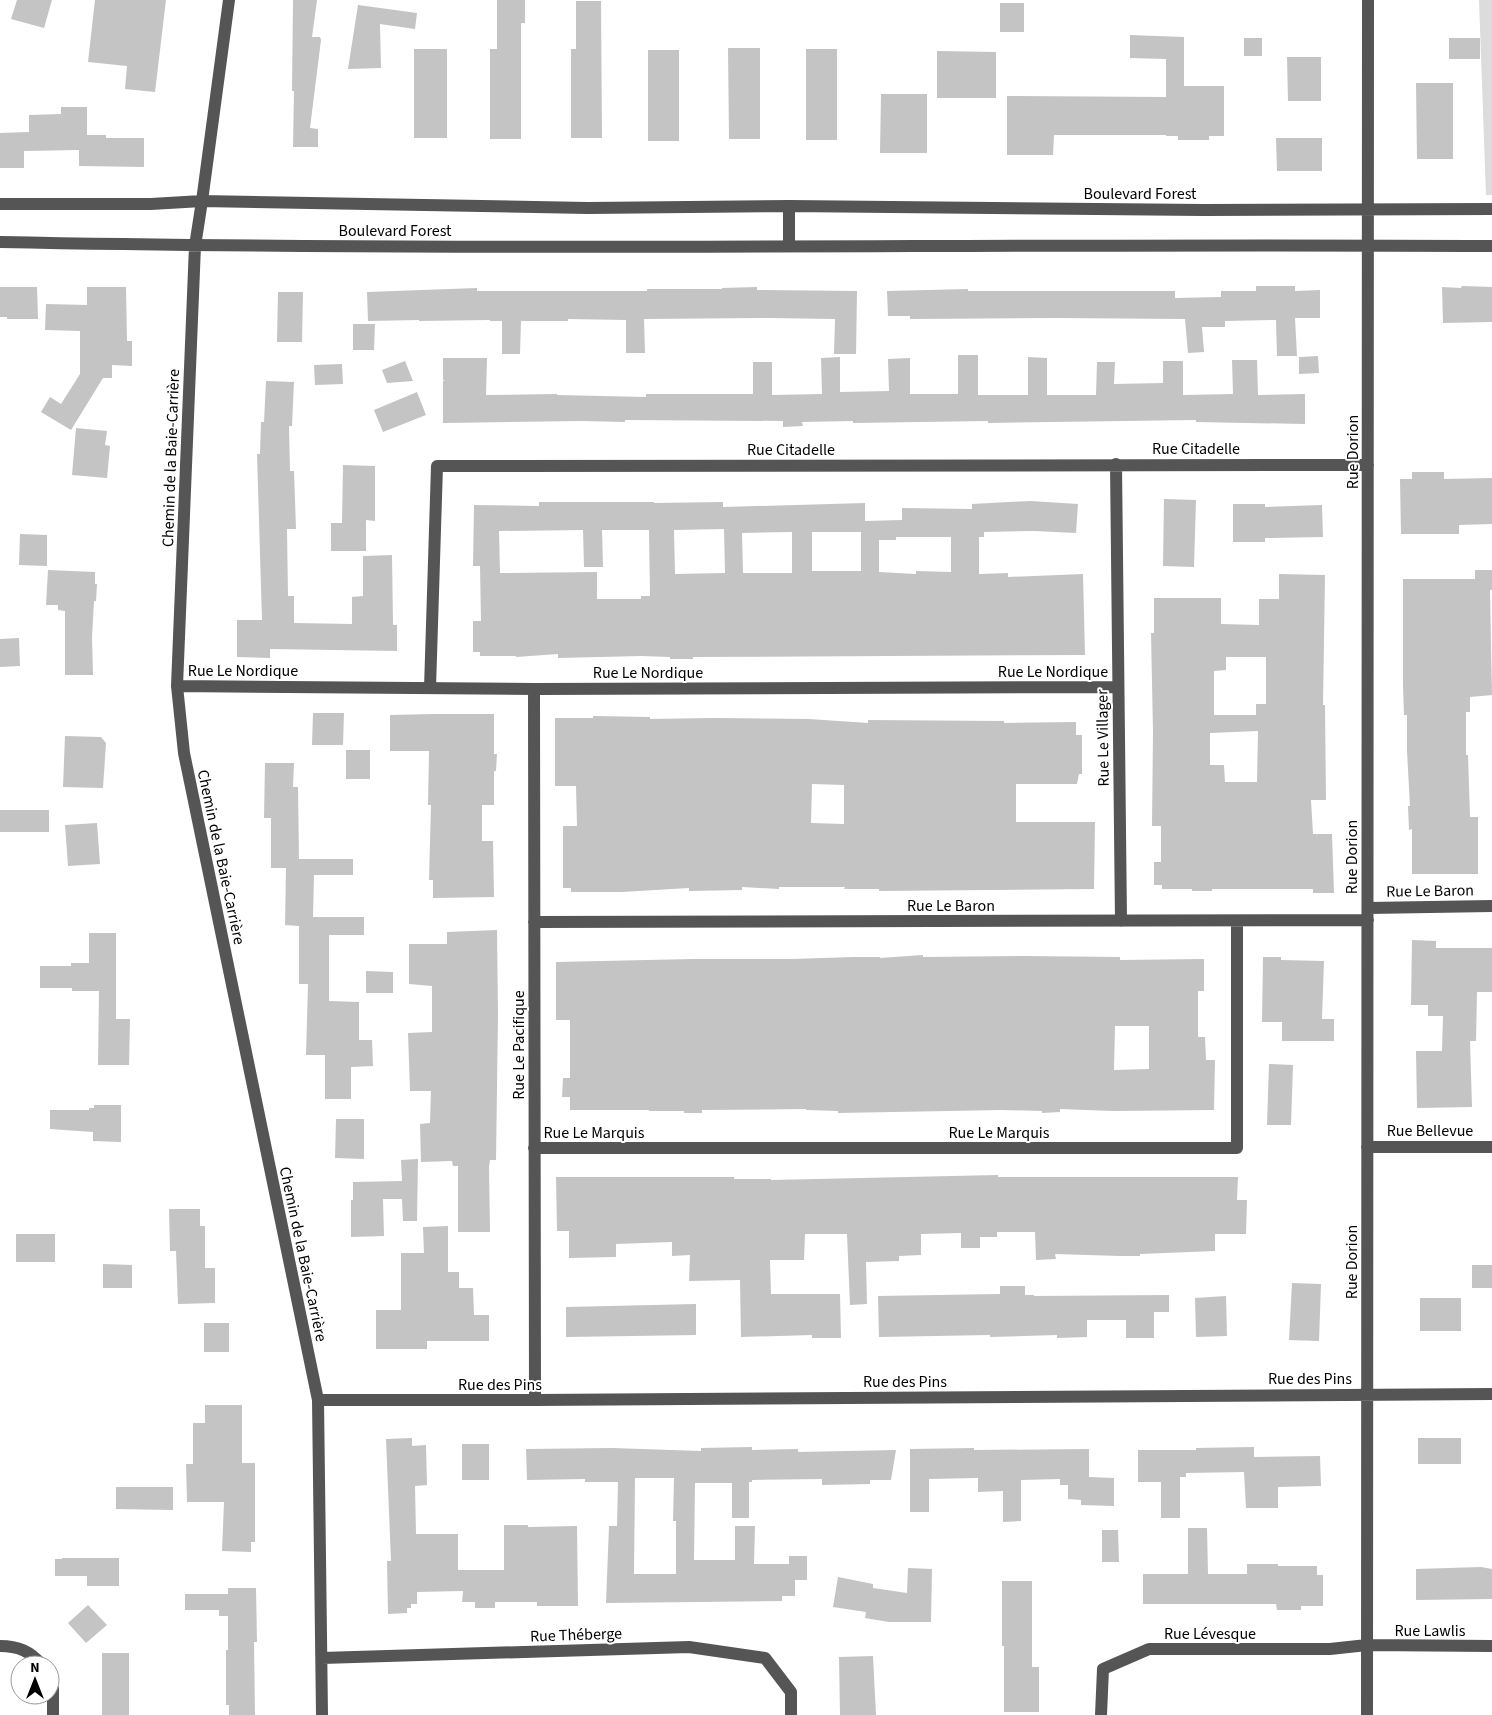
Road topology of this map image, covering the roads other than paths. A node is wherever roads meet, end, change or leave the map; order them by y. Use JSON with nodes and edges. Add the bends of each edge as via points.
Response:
{"nodes":[{"id":1,"x":229,"y":0,"type":"edge"},
{"id":2,"x":1368,"y":0,"type":"edge"},
{"id":3,"x":202,"y":202,"type":"junction"},
{"id":4,"x":0,"y":204,"type":"edge"},
{"id":5,"x":789,"y":206,"type":"junction"},
{"id":6,"x":1368,"y":209,"type":"junction"},
{"id":7,"x":1492,"y":209,"type":"edge"},
{"id":8,"x":0,"y":242,"type":"edge"},
{"id":9,"x":1368,"y":245,"type":"junction"},
{"id":10,"x":195,"y":246,"type":"junction"},
{"id":11,"x":789,"y":246,"type":"junction"},
{"id":12,"x":1492,"y":246,"type":"edge"},
{"id":13,"x":1116,"y":464,"type":"junction"},
{"id":14,"x":1368,"y":465,"type":"junction"},
{"id":15,"x":177,"y":686,"type":"junction"},
{"id":16,"x":1118,"y":687,"type":"junction"},
{"id":17,"x":430,"y":688,"type":"junction"},
{"id":18,"x":534,"y":689,"type":"junction"},
{"id":19,"x":1492,"y":906,"type":"edge"},
{"id":20,"x":1368,"y":914,"type":"junction"},
{"id":21,"x":1120,"y":921,"type":"junction"},
{"id":22,"x":1237,"y":921,"type":"junction"},
{"id":23,"x":534,"y":922,"type":"junction"},
{"id":24,"x":1367,"y":1147,"type":"junction"},
{"id":25,"x":1492,"y":1147,"type":"edge"},
{"id":26,"x":534,"y":1148,"type":"junction"},
{"id":27,"x":1367,"y":1394,"type":"junction"},
{"id":28,"x":1492,"y":1394,"type":"edge"},
{"id":29,"x":318,"y":1400,"type":"junction"},
{"id":30,"x":535,"y":1400,"type":"junction"},
{"id":31,"x":0,"y":1646,"type":"edge"},
{"id":32,"x":1367,"y":1646,"type":"junction"},
{"id":33,"x":1492,"y":1646,"type":"edge"},
{"id":34,"x":32,"y":1655,"type":"edge"},
{"id":35,"x":322,"y":1658,"type":"junction"},
{"id":36,"x":322,"y":1715,"type":"edge"},
{"id":37,"x":791,"y":1715,"type":"edge"},
{"id":38,"x":1100,"y":1715,"type":"edge"},
{"id":39,"x":1367,"y":1715,"type":"edge"}],
"edges":[{"from":1,"to":3,"type":"street","name":"Chemin de la Baie-Carrière"},
{"from":2,"to":6,"type":"street","name":"Rue Dorion"},
{"from":3,"to":4,"type":"street","name":"Boulevard Forest"},
{"from":3,"to":5,"type":"street","name":"Boulevard Forest","via":[[588,208]]},
{"from":3,"to":10,"type":"street","name":"Chemin de la Baie-Carrière"},
{"from":5,"to":6,"type":"street","name":"Boulevard Forest"},
{"from":5,"to":11,"type":"street"},
{"from":6,"to":7,"type":"street","name":"Boulevard Forest"},
{"from":6,"to":9,"type":"street","name":"Rue Dorion"},
{"from":8,"to":10,"type":"street","name":"Boulevard Forest"},
{"from":9,"to":11,"type":"street","name":"Boulevard Forest"},
{"from":9,"to":12,"type":"street","name":"Boulevard Forest"},
{"from":9,"to":14,"type":"street","name":"Rue Dorion"},
{"from":10,"to":11,"type":"street","name":"Boulevard Forest"},
{"from":10,"to":15,"type":"street","name":"Chemin de la Baie-Carrière"},
{"from":13,"to":14,"type":"street","name":"Rue Citadelle"},
{"from":13,"to":16,"type":"street","name":"Rue Le Villager"},
{"from":13,"to":17,"type":"street","name":"Rue Citadelle","via":[[437,466]]},
{"from":14,"to":20,"type":"street","name":"Rue Dorion"},
{"from":15,"to":17,"type":"street","name":"Rue Le Nordique"},
{"from":15,"to":29,"type":"street","name":"Chemin de la Baie-Carrière","via":[[184,753]]},
{"from":16,"to":18,"type":"street","name":"Rue Le Nordique"},
{"from":16,"to":21,"type":"street","name":"Rue Le Villager"},
{"from":17,"to":18,"type":"street","name":"Rue Le Nordique"},
{"from":18,"to":23,"type":"street","name":"Rue Le Pacifique"},
{"from":19,"to":20,"type":"street","name":"Rue Le Baron"},
{"from":20,"to":22,"type":"street","name":"Rue Le Baron"},
{"from":20,"to":24,"type":"street","name":"Rue Dorion"},
{"from":21,"to":22,"type":"street","name":"Rue Le Baron"},
{"from":21,"to":23,"type":"street","name":"Rue Le Baron"},
{"from":22,"to":26,"type":"street","name":"Rue Le Marquis","via":[[1237,1148]]},
{"from":23,"to":26,"type":"street","name":"Rue Le Pacifique"},
{"from":24,"to":25,"type":"street","name":"Rue Bellevue"},
{"from":24,"to":27,"type":"street","name":"Rue Dorion"},
{"from":26,"to":30,"type":"street","name":"Rue Le Pacifique"},
{"from":27,"to":28,"type":"street","name":"Rue des Pins"},
{"from":27,"to":30,"type":"street","name":"Rue des Pins"},
{"from":27,"to":32,"type":"street","name":"Rue Dorion"},
{"from":29,"to":30,"type":"street","name":"Rue des Pins"},
{"from":29,"to":35,"type":"street","name":"Chemin de la Baie-Carrière"},
{"from":31,"to":34,"type":"street","via":[[14,1646]]},
{"from":32,"to":33,"type":"street","name":"Rue Lawlis"},
{"from":32,"to":38,"type":"street","name":"Rue Lévesque","via":[[1149,1649],[1103,1669]]},
{"from":32,"to":39,"type":"street","name":"Rue Dorion"},
{"from":35,"to":36,"type":"street","name":"Chemin de la Baie-Carrière"},
{"from":35,"to":37,"type":"street","name":"Rue Théberge","via":[[689,1647],[765,1658],[791,1692]]}]}
